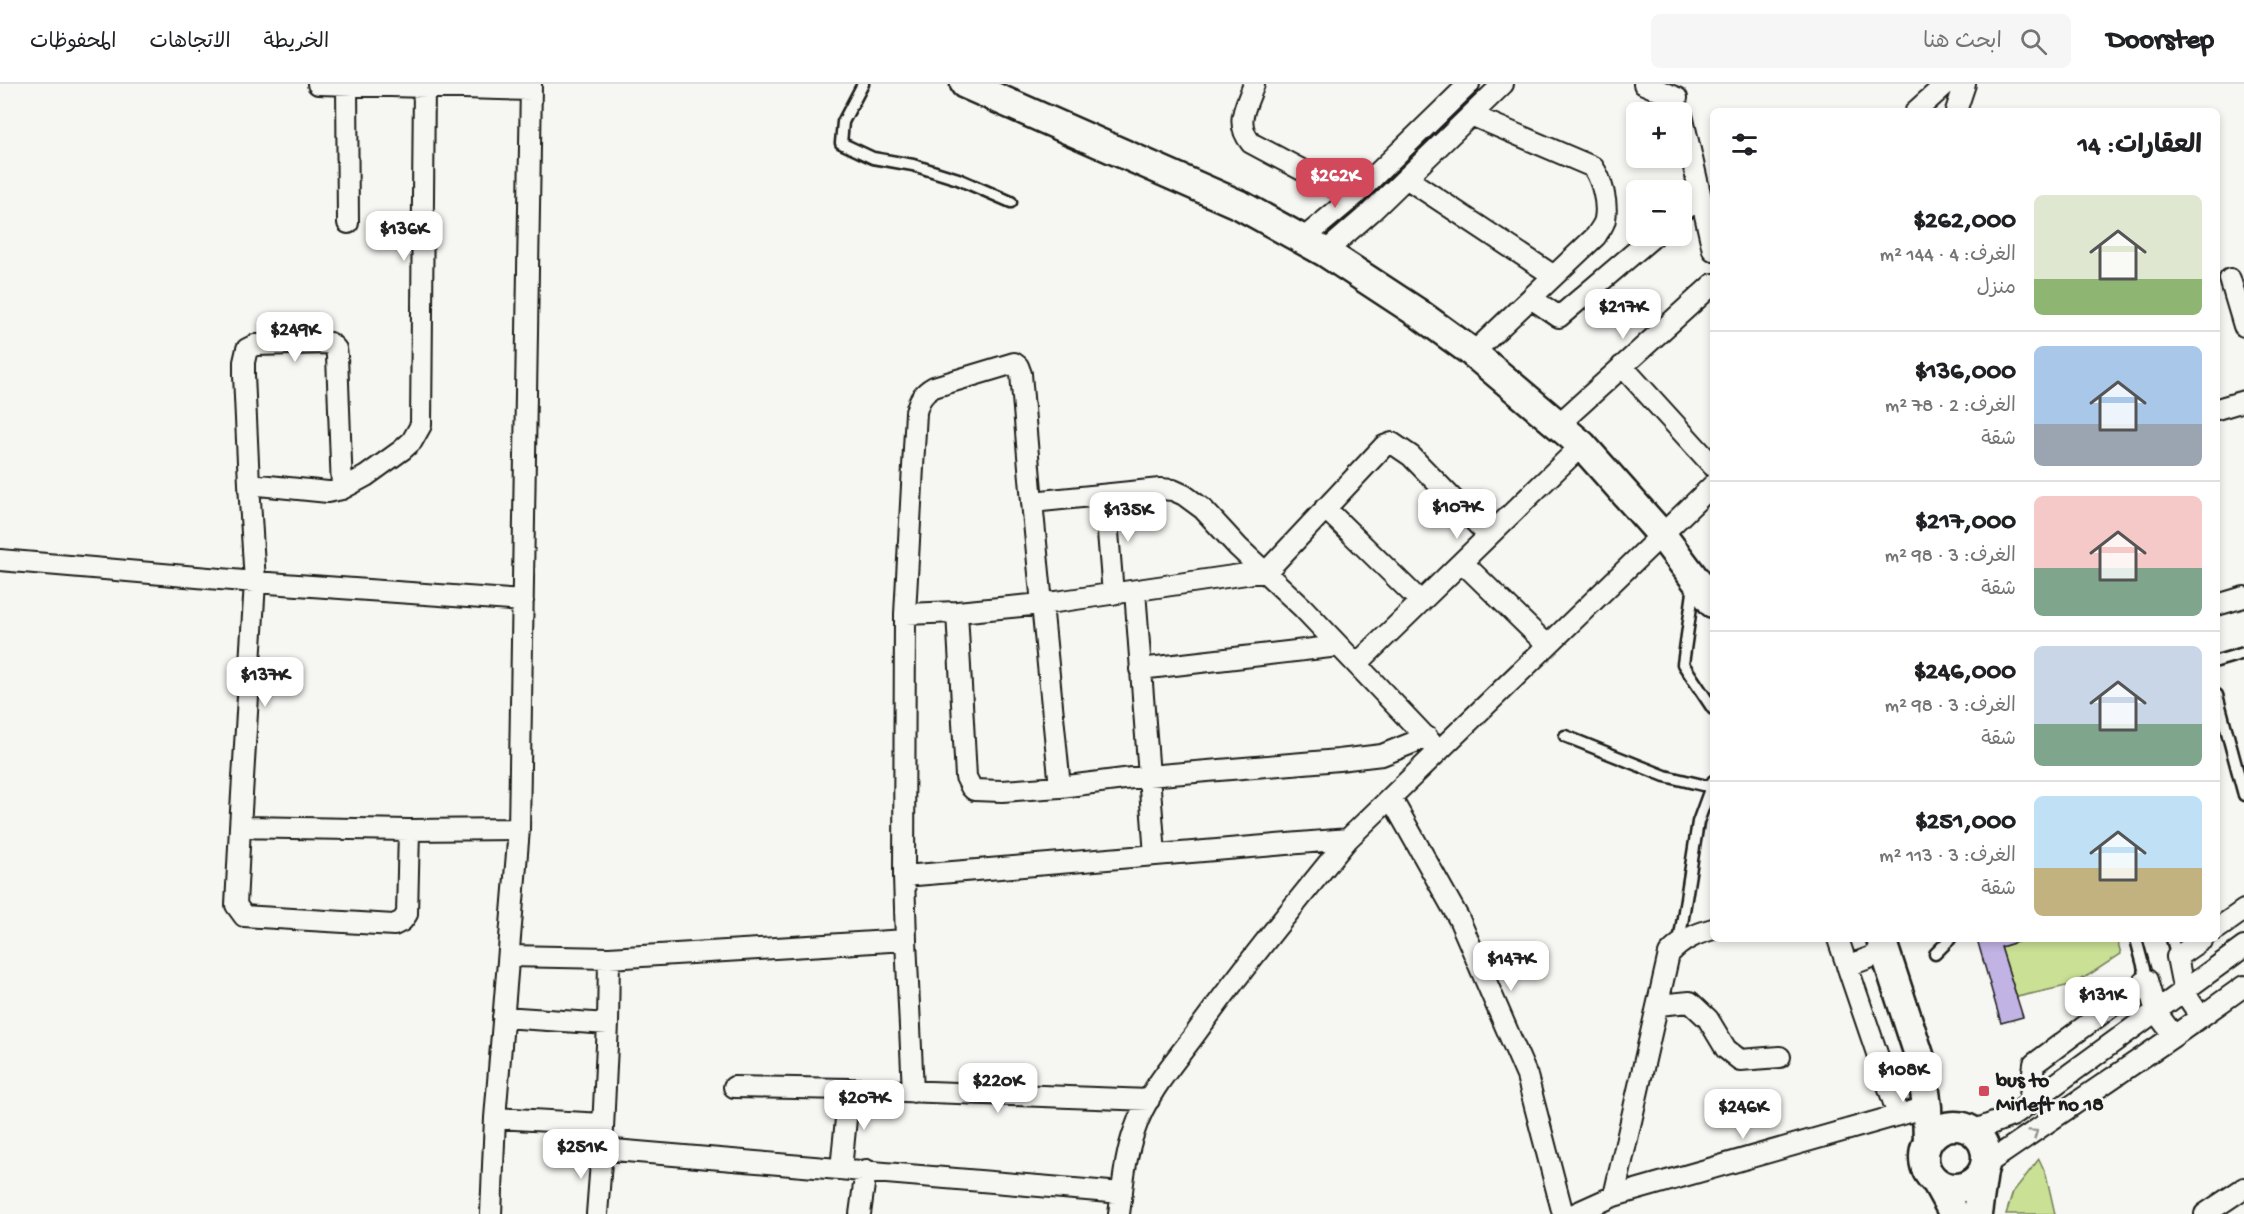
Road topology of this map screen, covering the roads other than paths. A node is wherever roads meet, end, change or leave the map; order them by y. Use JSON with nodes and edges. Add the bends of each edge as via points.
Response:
{"nodes":[{"id":1,"x":318,"y":84,"type":"edge"},
{"id":2,"x":347,"y":84,"type":"edge"},
{"id":3,"x":863,"y":84,"type":"edge"},
{"id":4,"x":965,"y":84,"type":"edge"},
{"id":5,"x":1254,"y":84,"type":"edge"},
{"id":6,"x":1468,"y":84,"type":"edge"},
{"id":7,"x":1503,"y":84,"type":"edge"},
{"id":8,"x":1644,"y":84,"type":"edge"},
{"id":9,"x":1946,"y":84,"type":"edge"},
{"id":10,"x":1965,"y":84,"type":"edge"},
{"id":11,"x":424,"y":85,"type":"edge"},
{"id":12,"x":531,"y":87,"type":"edge"},
{"id":13,"x":1679,"y":102,"type":"edge"},
{"id":14,"x":1919,"y":108,"type":"edge"},
{"id":15,"x":1957,"y":108,"type":"edge"},
{"id":16,"x":1472,"y":115,"type":"junction"},
{"id":17,"x":1692,"y":160,"type":"edge"},
{"id":18,"x":1406,"y":178,"type":"junction"},
{"id":19,"x":1700,"y":196,"type":"junction"},
{"id":20,"x":1353,"y":197,"type":"junction"},
{"id":21,"x":1011,"y":202,"type":"dead end"},
{"id":22,"x":1692,"y":203,"type":"edge"},
{"id":23,"x":348,"y":223,"type":"dead end"},
{"id":24,"x":1710,"y":238,"type":"edge"},
{"id":25,"x":1314,"y":246,"type":"junction"},
{"id":26,"x":1642,"y":246,"type":"edge"},
{"id":27,"x":1554,"y":276,"type":"junction"},
{"id":28,"x":2230,"y":279,"type":"edge"},
{"id":29,"x":1710,"y":287,"type":"edge"},
{"id":30,"x":1531,"y":298,"type":"junction"},
{"id":31,"x":2244,"y":326,"type":"edge"},
{"id":32,"x":1473,"y":353,"type":"junction"},
{"id":33,"x":1622,"y":366,"type":"junction"},
{"id":34,"x":2244,"y":401,"type":"edge"},
{"id":35,"x":2220,"y":408,"type":"edge"},
{"id":36,"x":1558,"y":424,"type":"junction"},
{"id":37,"x":1582,"y":445,"type":"junction"},
{"id":38,"x":1710,"y":463,"type":"edge"},
{"id":39,"x":249,"y":484,"type":"junction"},
{"id":40,"x":1710,"y":488,"type":"edge"},
{"id":41,"x":342,"y":489,"type":"junction"},
{"id":42,"x":1106,"y":495,"type":"junction"},
{"id":43,"x":1032,"y":502,"type":"junction"},
{"id":44,"x":1324,"y":508,"type":"junction"},
{"id":45,"x":1661,"y":534,"type":"junction"},
{"id":46,"x":1488,"y":535,"type":"junction"},
{"id":47,"x":0,"y":560,"type":"edge"},
{"id":48,"x":1462,"y":562,"type":"junction"},
{"id":49,"x":1267,"y":572,"type":"junction"},
{"id":50,"x":1695,"y":579,"type":"junction"},
{"id":51,"x":255,"y":582,"type":"junction"},
{"id":52,"x":1135,"y":591,"type":"junction"},
{"id":53,"x":1113,"y":594,"type":"junction"},
{"id":54,"x":2244,"y":597,"type":"edge"},
{"id":55,"x":1710,"y":599,"type":"edge"},
{"id":56,"x":523,"y":601,"type":"junction"},
{"id":57,"x":1421,"y":602,"type":"junction"},
{"id":58,"x":1042,"y":604,"type":"junction"},
{"id":59,"x":2220,"y":604,"type":"edge"},
{"id":60,"x":957,"y":612,"type":"junction"},
{"id":61,"x":905,"y":614,"type":"junction"},
{"id":62,"x":1339,"y":645,"type":"junction"},
{"id":63,"x":1547,"y":645,"type":"junction"},
{"id":64,"x":2244,"y":653,"type":"edge"},
{"id":65,"x":2220,"y":660,"type":"edge"},
{"id":66,"x":1357,"y":664,"type":"junction"},
{"id":67,"x":1140,"y":669,"type":"junction"},
{"id":68,"x":1710,"y":704,"type":"edge"},
{"id":69,"x":2220,"y":705,"type":"edge"},
{"id":70,"x":1565,"y":736,"type":"dead end"},
{"id":71,"x":1433,"y":744,"type":"junction"},
{"id":72,"x":1148,"y":776,"type":"junction"},
{"id":73,"x":2242,"y":779,"type":"edge"},
{"id":74,"x":1710,"y":784,"type":"edge"},
{"id":75,"x":1060,"y":787,"type":"junction"},
{"id":76,"x":1710,"y":789,"type":"edge"},
{"id":77,"x":2244,"y":795,"type":"edge"},
{"id":78,"x":1390,"y":798,"type":"junction"},
{"id":79,"x":240,"y":827,"type":"junction"},
{"id":80,"x":519,"y":829,"type":"junction"},
{"id":81,"x":409,"y":830,"type":"junction"},
{"id":82,"x":1348,"y":839,"type":"junction"},
{"id":83,"x":1155,"y":855,"type":"junction"},
{"id":84,"x":904,"y":876,"type":"junction"},
{"id":85,"x":2244,"y":910,"type":"edge"},
{"id":86,"x":2220,"y":927,"type":"edge"},
{"id":87,"x":1710,"y":929,"type":"edge"},
{"id":88,"x":906,"y":940,"type":"junction"},
{"id":89,"x":1839,"y":942,"type":"edge"},
{"id":90,"x":1947,"y":942,"type":"edge"},
{"id":91,"x":2137,"y":942,"type":"edge"},
{"id":92,"x":2194,"y":942,"type":"edge"},
{"id":93,"x":1679,"y":944,"type":"junction"},
{"id":94,"x":1883,"y":945,"type":"edge"},
{"id":95,"x":2244,"y":947,"type":"edge"},
{"id":96,"x":2175,"y":948,"type":"edge"},
{"id":97,"x":1935,"y":954,"type":"dead end"},
{"id":98,"x":509,"y":956,"type":"junction"},
{"id":99,"x":609,"y":958,"type":"junction"},
{"id":100,"x":1847,"y":966,"type":"junction"},
{"id":101,"x":2147,"y":980,"type":"junction"},
{"id":102,"x":2244,"y":986,"type":"edge"},
{"id":103,"x":2184,"y":992,"type":"junction"},
{"id":104,"x":1658,"y":1005,"type":"junction"},
{"id":105,"x":2156,"y":1012,"type":"junction"},
{"id":106,"x":503,"y":1017,"type":"junction"},
{"id":107,"x":2201,"y":1017,"type":"junction"},
{"id":108,"x":608,"y":1024,"type":"junction"},
{"id":109,"x":2174,"y":1036,"type":"junction"},
{"id":110,"x":1780,"y":1057,"type":"dead end"},
{"id":111,"x":1921,"y":1061,"type":"junction"},
{"id":112,"x":734,"y":1088,"type":"dead end"},
{"id":113,"x":849,"y":1089,"type":"junction"},
{"id":114,"x":914,"y":1092,"type":"junction"},
{"id":115,"x":1149,"y":1100,"type":"junction"},
{"id":116,"x":2030,"y":1104,"type":"junction"},
{"id":117,"x":1927,"y":1107,"type":"junction"},
{"id":118,"x":1898,"y":1115,"type":"junction"},
{"id":119,"x":495,"y":1118,"type":"junction"},
{"id":120,"x":603,"y":1124,"type":"junction"},
{"id":121,"x":1969,"y":1130,"type":"junction"},
{"id":122,"x":1928,"y":1142,"type":"junction"},
{"id":123,"x":602,"y":1149,"type":"junction"},
{"id":124,"x":1984,"y":1168,"type":"junction"},
{"id":125,"x":841,"y":1169,"type":"junction"},
{"id":126,"x":866,"y":1170,"type":"junction"},
{"id":127,"x":1937,"y":1183,"type":"junction"},
{"id":128,"x":2244,"y":1188,"type":"edge"},
{"id":129,"x":1122,"y":1193,"type":"junction"},
{"id":130,"x":1614,"y":1196,"type":"junction"},
{"id":131,"x":491,"y":1214,"type":"edge"},
{"id":132,"x":597,"y":1214,"type":"edge"},
{"id":133,"x":860,"y":1214,"type":"edge"},
{"id":134,"x":1119,"y":1214,"type":"edge"},
{"id":135,"x":1563,"y":1214,"type":"edge"},
{"id":136,"x":1574,"y":1214,"type":"edge"},
{"id":137,"x":1953,"y":1214,"type":"edge"},
{"id":138,"x":1977,"y":1214,"type":"edge"},
{"id":139,"x":2205,"y":1214,"type":"edge"}],
"edges":[{"from":1,"to":2,"type":"street"},
{"from":2,"to":11,"type":"street"},
{"from":2,"to":23,"type":"street"},
{"from":3,"to":21,"type":"lane","via":[[843,122],[841,143],[873,158],[958,179]]},
{"from":4,"to":25,"type":"main road","via":[[1242,206]]},
{"from":5,"to":20,"type":"street","via":[[1242,118],[1242,128],[1251,143]]},
{"from":6,"to":20,"type":"street"},
{"from":7,"to":16,"type":"street"},
{"from":8,"to":13,"type":"street"},
{"from":9,"to":14,"type":"street"},
{"from":10,"to":15,"type":"street"},
{"from":11,"to":12,"type":"street"},
{"from":11,"to":41,"type":"street","via":[[421,425],[402,450]]},
{"from":12,"to":56,"type":"street"},
{"from":16,"to":18,"type":"street"},
{"from":16,"to":27,"type":"street","via":[[1586,162],[1597,173],[1606,214],[1603,225]]},
{"from":17,"to":19,"type":"street"},
{"from":18,"to":25,"type":"street"},
{"from":18,"to":27,"type":"street"},
{"from":19,"to":22,"type":"street"},
{"from":19,"to":24,"type":"street"},
{"from":20,"to":25,"type":"street"},
{"from":25,"to":32,"type":"main road"},
{"from":26,"to":30,"type":"street","via":[[1559,316]]},
{"from":27,"to":30,"type":"street"},
{"from":28,"to":31,"type":"street"},
{"from":29,"to":33,"type":"street"},
{"from":30,"to":32,"type":"street"},
{"from":32,"to":36,"type":"main road"},
{"from":33,"to":36,"type":"street"},
{"from":33,"to":38,"type":"street"},
{"from":34,"to":35,"type":"street"},
{"from":36,"to":37,"type":"main road"},
{"from":37,"to":45,"type":"main road"},
{"from":37,"to":46,"type":"street"},
{"from":39,"to":41,"type":"street","via":[[328,492]]},
{"from":39,"to":41,"type":"street","via":[[244,375],[248,349],[255,345],[330,343],[337,356]]},
{"from":39,"to":51,"type":"street"},
{"from":40,"to":45,"type":"street"},
{"from":42,"to":43,"type":"street"},
{"from":42,"to":49,"type":"street","via":[[1160,489],[1184,495]]},
{"from":42,"to":53,"type":"street"},
{"from":43,"to":58,"type":"street"},
{"from":43,"to":61,"type":"street","via":[[1018,366],[1011,363],[927,391],[916,412]]},
{"from":44,"to":46,"type":"street","via":[[1384,446],[1392,443],[1411,456]]},
{"from":44,"to":49,"type":"street"},
{"from":44,"to":57,"type":"street"},
{"from":45,"to":50,"type":"main road"},
{"from":45,"to":63,"type":"street"},
{"from":46,"to":48,"type":"street"},
{"from":47,"to":51,"type":"street"},
{"from":48,"to":57,"type":"street"},
{"from":48,"to":63,"type":"street"},
{"from":49,"to":52,"type":"street"},
{"from":49,"to":62,"type":"street"},
{"from":50,"to":55,"type":"main road"},
{"from":50,"to":68,"type":"lane","via":[[1683,664]]},
{"from":51,"to":56,"type":"street"},
{"from":51,"to":79,"type":"street"},
{"from":52,"to":53,"type":"street"},
{"from":52,"to":67,"type":"street"},
{"from":53,"to":58,"type":"street"},
{"from":54,"to":59,"type":"street"},
{"from":56,"to":80,"type":"street"},
{"from":57,"to":66,"type":"street"},
{"from":58,"to":60,"type":"street"},
{"from":58,"to":75,"type":"street"},
{"from":60,"to":61,"type":"street"},
{"from":60,"to":75,"type":"street","via":[[966,777],[970,787],[988,791]]},
{"from":61,"to":84,"type":"street"},
{"from":62,"to":66,"type":"street"},
{"from":62,"to":67,"type":"street"},
{"from":63,"to":71,"type":"street"},
{"from":64,"to":65,"type":"lane"},
{"from":66,"to":71,"type":"street"},
{"from":67,"to":72,"type":"street"},
{"from":69,"to":73,"type":"lane"},
{"from":70,"to":74,"type":"lane","via":[[1665,776]]},
{"from":71,"to":72,"type":"street","via":[[1382,755]]},
{"from":71,"to":78,"type":"street"},
{"from":72,"to":75,"type":"street"},
{"from":72,"to":83,"type":"street"},
{"from":73,"to":77,"type":"lane"},
{"from":76,"to":93,"type":"lane","via":[[1698,822]]},
{"from":78,"to":82,"type":"street"},
{"from":78,"to":135,"type":"street","via":[[1459,919],[1527,1076]]},
{"from":79,"to":81,"type":"street"},
{"from":79,"to":81,"type":"street","via":[[236,904],[244,916],[394,924],[407,914]]},
{"from":80,"to":81,"type":"street"},
{"from":80,"to":98,"type":"street"},
{"from":82,"to":83,"type":"street"},
{"from":82,"to":115,"type":"street","via":[[1235,979]]},
{"from":83,"to":84,"type":"street"},
{"from":84,"to":88,"type":"street"},
{"from":85,"to":86,"type":"street"},
{"from":87,"to":93,"type":"street"},
{"from":88,"to":99,"type":"street"},
{"from":88,"to":114,"type":"street"},
{"from":89,"to":100,"type":"street"},
{"from":90,"to":97,"type":"lane"},
{"from":91,"to":101,"type":"lane"},
{"from":92,"to":96,"type":"street"},
{"from":93,"to":104,"type":"street","via":[[1669,954]]},
{"from":94,"to":100,"type":"street"},
{"from":94,"to":111,"type":"main road"},
{"from":95,"to":103,"type":"street"},
{"from":96,"to":103,"type":"street"},
{"from":98,"to":99,"type":"street"},
{"from":98,"to":106,"type":"street"},
{"from":99,"to":108,"type":"street"},
{"from":100,"to":118,"type":"street"},
{"from":101,"to":105,"type":"street"},
{"from":101,"to":116,"type":"street","via":[[2034,1064]]},
{"from":102,"to":107,"type":"street"},
{"from":103,"to":105,"type":"street"},
{"from":103,"to":107,"type":"street"},
{"from":104,"to":110,"type":"street","via":[[1690,1002],[1708,1019],[1726,1049],[1740,1060]]},
{"from":104,"to":130,"type":"street"},
{"from":105,"to":109,"type":"street"},
{"from":105,"to":116,"type":"street"},
{"from":106,"to":108,"type":"street"},
{"from":106,"to":119,"type":"street"},
{"from":107,"to":109,"type":"street"},
{"from":108,"to":120,"type":"street"},
{"from":124,"to":109,"type":"street","one_way":true},
{"from":111,"to":117,"type":"main road"},
{"from":111,"to":121,"type":"main road","via":[[1943,1103]]},
{"from":112,"to":113,"type":"street"},
{"from":113,"to":114,"type":"street"},
{"from":113,"to":125,"type":"street"},
{"from":114,"to":115,"type":"street"},
{"from":115,"to":129,"type":"street","via":[[1130,1144]]},
{"from":116,"to":121,"type":"street","via":[[2012,1116]]},
{"from":117,"to":118,"type":"street"},
{"from":117,"to":122,"type":"main road"},
{"from":118,"to":130,"type":"street"},
{"from":119,"to":120,"type":"street"},
{"from":119,"to":131,"type":"street"},
{"from":120,"to":123,"type":"street"},
{"from":121,"to":122,"type":"main road","via":[[1948,1126]]},
{"from":121,"to":124,"type":"main road","via":[[1984,1146]]},
{"from":122,"to":127,"type":"main road","via":[[1924,1160]]},
{"from":123,"to":125,"type":"street"},
{"from":123,"to":132,"type":"street"},
{"from":124,"to":127,"type":"main road","via":[[1968,1186],[1947,1188]]},
{"from":124,"to":138,"type":"main road"},
{"from":125,"to":126,"type":"street"},
{"from":126,"to":129,"type":"street"},
{"from":126,"to":133,"type":"street"},
{"from":127,"to":137,"type":"main road"},
{"from":128,"to":139,"type":"street"},
{"from":129,"to":134,"type":"street"},
{"from":130,"to":136,"type":"street"}]}
